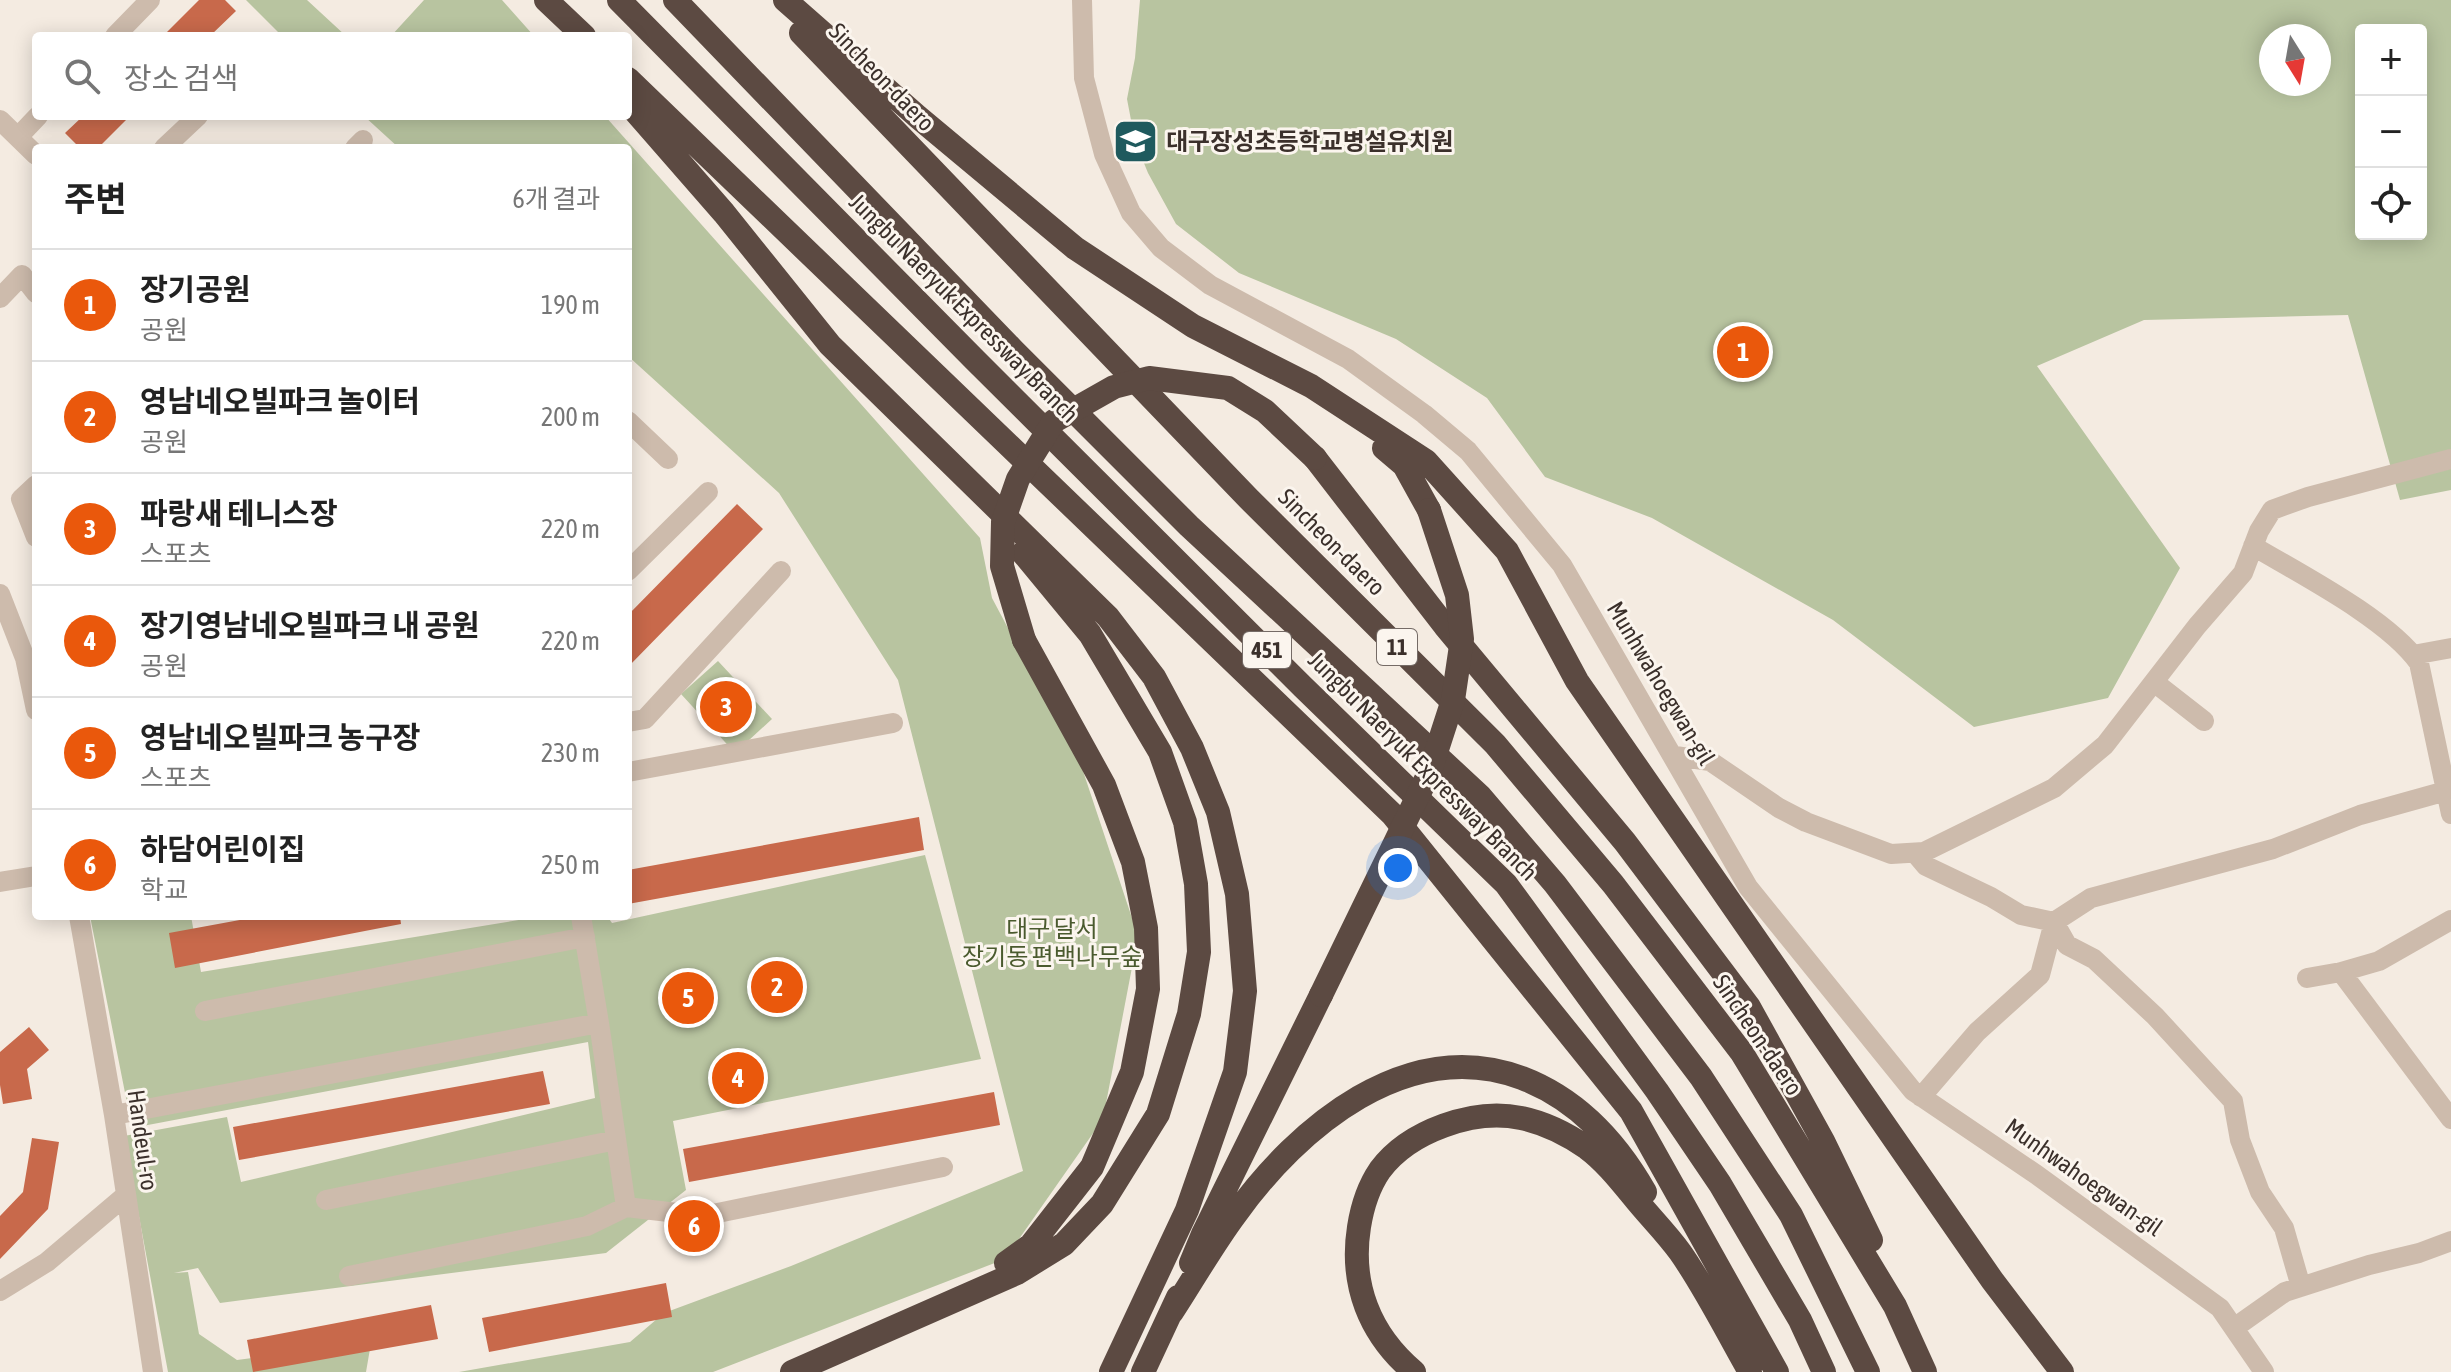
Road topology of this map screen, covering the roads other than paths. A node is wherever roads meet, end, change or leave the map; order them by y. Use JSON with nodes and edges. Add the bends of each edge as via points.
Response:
{"nodes":[{"id":1,"x":150,"y":0,"type":"edge"},
{"id":2,"x":537,"y":0,"type":"edge"},
{"id":3,"x":546,"y":0,"type":"edge"},
{"id":4,"x":619,"y":0,"type":"edge"},
{"id":5,"x":675,"y":0,"type":"edge"},
{"id":6,"x":769,"y":0,"type":"edge"},
{"id":7,"x":785,"y":0,"type":"edge"},
{"id":8,"x":1082,"y":0,"type":"edge"},
{"id":9,"x":119,"y":32,"type":"edge"},
{"id":10,"x":565,"y":32,"type":"edge"},
{"id":11,"x":580,"y":32,"type":"edge"},
{"id":12,"x":632,"y":83,"type":"edge"},
{"id":13,"x":632,"y":108,"type":"edge"},
{"id":14,"x":0,"y":120,"type":"edge"},
{"id":15,"x":34,"y":120,"type":"edge"},
{"id":16,"x":194,"y":120,"type":"edge"},
{"id":17,"x":18,"y":137,"type":"junction"},
{"id":18,"x":168,"y":144,"type":"edge"},
{"id":19,"x":32,"y":151,"type":"edge"},
{"id":20,"x":32,"y":288,"type":"edge"},
{"id":21,"x":0,"y":298,"type":"edge"},
{"id":22,"x":1311,"y":386,"type":"junction"},
{"id":23,"x":632,"y":425,"type":"edge"},
{"id":24,"x":937,"y":449,"type":"junction"},
{"id":25,"x":668,"y":459,"type":"dead end"},
{"id":26,"x":2451,"y":459,"type":"edge"},
{"id":27,"x":32,"y":489,"type":"edge"},
{"id":28,"x":708,"y":492,"type":"dead end"},
{"id":29,"x":32,"y":527,"type":"edge"},
{"id":30,"x":2253,"y":546,"type":"junction"},
{"id":31,"x":632,"y":567,"type":"edge"},
{"id":32,"x":781,"y":571,"type":"dead end"},
{"id":33,"x":0,"y":594,"type":"edge"},
{"id":34,"x":2451,"y":648,"type":"edge"},
{"id":35,"x":2413,"y":655,"type":"junction"},
{"id":36,"x":2154,"y":682,"type":"junction"},
{"id":37,"x":32,"y":691,"type":"edge"},
{"id":38,"x":632,"y":721,"type":"edge"},
{"id":39,"x":2204,"y":721,"type":"dead end"},
{"id":40,"x":893,"y":723,"type":"dead end"},
{"id":41,"x":1675,"y":756,"type":"junction"},
{"id":42,"x":632,"y":771,"type":"edge"},
{"id":43,"x":2446,"y":791,"type":"junction"},
{"id":44,"x":2451,"y":814,"type":"edge"},
{"id":45,"x":1915,"y":853,"type":"junction"},
{"id":46,"x":32,"y":877,"type":"edge"},
{"id":47,"x":0,"y":882,"type":"edge"},
{"id":48,"x":80,"y":920,"type":"edge"},
{"id":49,"x":582,"y":920,"type":"edge"},
{"id":50,"x":2451,"y":920,"type":"edge"},
{"id":51,"x":2054,"y":922,"type":"junction"},
{"id":52,"x":585,"y":937,"type":"junction"},
{"id":53,"x":2341,"y":972,"type":"junction"},
{"id":54,"x":2307,"y":978,"type":"dead end"},
{"id":55,"x":205,"y":1011,"type":"dead end"},
{"id":56,"x":599,"y":1023,"type":"junction"},
{"id":57,"x":1921,"y":1097,"type":"junction"},
{"id":58,"x":114,"y":1115,"type":"junction"},
{"id":59,"x":2451,"y":1119,"type":"edge"},
{"id":60,"x":616,"y":1140,"type":"junction"},
{"id":61,"x":943,"y":1167,"type":"dead end"},
{"id":62,"x":125,"y":1196,"type":"junction"},
{"id":63,"x":326,"y":1200,"type":"dead end"},
{"id":64,"x":626,"y":1207,"type":"junction"},
{"id":65,"x":2451,"y":1241,"type":"edge"},
{"id":66,"x":1680,"y":1252,"type":"junction"},
{"id":67,"x":349,"y":1276,"type":"dead end"},
{"id":68,"x":2301,"y":1287,"type":"junction"},
{"id":69,"x":0,"y":1291,"type":"edge"},
{"id":70,"x":956,"y":1299,"type":"junction"},
{"id":71,"x":1895,"y":1306,"type":"junction"},
{"id":72,"x":1172,"y":1312,"type":"junction"},
{"id":73,"x":2234,"y":1328,"type":"junction"},
{"id":74,"x":153,"y":1372,"type":"edge"},
{"id":75,"x":792,"y":1372,"type":"edge"},
{"id":76,"x":1111,"y":1372,"type":"edge"},
{"id":77,"x":1143,"y":1372,"type":"edge"},
{"id":78,"x":1414,"y":1372,"type":"edge"},
{"id":79,"x":1750,"y":1372,"type":"edge"},
{"id":80,"x":1777,"y":1372,"type":"edge"},
{"id":81,"x":1824,"y":1372,"type":"edge"},
{"id":82,"x":1868,"y":1372,"type":"edge"},
{"id":83,"x":1925,"y":1372,"type":"edge"},
{"id":84,"x":2062,"y":1372,"type":"edge"},
{"id":85,"x":2264,"y":1372,"type":"edge"}],
"edges":[{"from":1,"to":9,"type":"street"},
{"from":2,"to":10,"type":"highway"},
{"from":3,"to":11,"type":"highway"},
{"from":4,"to":81,"type":"highway","name":"Jungbu Naeryuk Expressway Branch","number":"451","via":[[1506,884],[1720,1184],[1800,1320]]},
{"from":5,"to":82,"type":"highway","name":"Jungbu Naeryuk Expressway Branch","number":"451","via":[[1189,526],[1480,796],[1555,884],[1701,1077],[1791,1215]]},
{"from":6,"to":71,"type":"highway","name":"Sincheon-daero","number":"11","via":[[1248,498],[1495,744],[1613,884],[1742,1053]]},
{"from":7,"to":22,"type":"highway","via":[[1075,248],[1193,326]]},
{"from":8,"to":41,"type":"street","name":"Munhwahoegwan-gil","via":[[1084,78],[1104,154],[1131,213],[1161,248],[1210,285],[1348,359],[1468,451],[1562,565]]},
{"from":12,"to":80,"type":"highway","via":[[1392,814],[1631,1111]]},
{"from":13,"to":24,"type":"highway","via":[[830,345]]},
{"from":14,"to":17,"type":"street"},
{"from":15,"to":17,"type":"street"},
{"from":16,"to":18,"type":"street"},
{"from":17,"to":19,"type":"street"},
{"from":20,"to":21,"type":"street","via":[[22,275]]},
{"from":22,"to":72,"type":"highway","bridge":true,"via":[[1404,465],[1429,510],[1457,595],[1462,639],[1453,700],[1430,771],[1203,1234]]},
{"from":22,"to":84,"type":"highway","via":[[1426,461],[1507,551],[1577,681],[1983,1267]]},
{"from":23,"to":25,"type":"street"},
{"from":24,"to":70,"type":"highway","via":[[1090,634],[1160,752],[1185,822],[1196,884],[1199,952],[1189,1014],[1158,1114],[1102,1204],[1064,1244],[1017,1273]]},
{"from":24,"to":76,"type":"highway","via":[[1108,617],[1154,677],[1218,812],[1237,894],[1245,991],[1235,1072],[1187,1210]]},
{"from":26,"to":30,"type":"street","via":[[2272,510]]},
{"from":27,"to":29,"type":"street","via":[[21,499]]},
{"from":28,"to":31,"type":"street"},
{"from":30,"to":35,"type":"street","via":[[2352,606]]},
{"from":30,"to":36,"type":"street","via":[[2243,573]]},
{"from":32,"to":38,"type":"street","via":[[645,719]]},
{"from":33,"to":37,"type":"street"},
{"from":34,"to":35,"type":"street"},
{"from":35,"to":43,"type":"street"},
{"from":36,"to":39,"type":"street"},
{"from":36,"to":45,"type":"street","via":[[2105,745],[2054,788]]},
{"from":40,"to":42,"type":"street"},
{"from":41,"to":45,"type":"street","via":[[1710,761],[1806,822],[1891,854]]},
{"from":41,"to":57,"type":"street","name":"Munhwahoegwan-gil","via":[[1748,887]]},
{"from":43,"to":44,"type":"street"},
{"from":43,"to":51,"type":"street","via":[[2360,815],[2273,849],[2091,898]]},
{"from":45,"to":51,"type":"street","via":[[1926,866],[2021,915]]},
{"from":46,"to":47,"type":"street"},
{"from":48,"to":58,"type":"street","name":"Handeul-ro"},
{"from":49,"to":52,"type":"street"},
{"from":50,"to":53,"type":"street","via":[[2379,961]]},
{"from":51,"to":57,"type":"street","via":[[2040,975],[1977,1032]]},
{"from":51,"to":68,"type":"street","via":[[2067,945],[2094,959],[2145,1006],[2233,1101],[2240,1140],[2260,1192],[2284,1228]]},
{"from":52,"to":55,"type":"street"},
{"from":52,"to":56,"type":"street"},
{"from":53,"to":54,"type":"street"},
{"from":53,"to":59,"type":"street"},
{"from":56,"to":58,"type":"street"},
{"from":56,"to":60,"type":"street"},
{"from":57,"to":73,"type":"street","name":"Munhwahoegwan-gil","via":[[2148,1254],[2220,1308]]},
{"from":58,"to":62,"type":"street","name":"Handeul-ro"},
{"from":60,"to":63,"type":"street"},
{"from":60,"to":64,"type":"street"},
{"from":61,"to":64,"type":"street","via":[[703,1216]]},
{"from":62,"to":69,"type":"street","via":[[47,1262]]},
{"from":62,"to":74,"type":"street","name":"Handeul-ro"},
{"from":64,"to":67,"type":"street","via":[[587,1226]]},
{"from":65,"to":68,"type":"street"},
{"from":66,"to":72,"type":"highway","via":[[1613,1144],[1570,1103],[1510,1074],[1479,1067],[1447,1068],[1376,1087],[1310,1133],[1235,1214]]},
{"from":66,"to":78,"type":"highway","via":[[1590,1151],[1542,1123],[1484,1117],[1433,1130],[1378,1172],[1362,1212],[1355,1254],[1364,1304],[1374,1326]]},
{"from":66,"to":79,"type":"highway"},
{"from":68,"to":73,"type":"street","via":[[2285,1292]]},
{"from":70,"to":71,"type":"highway","bridge":true,"via":[[1031,1245],[1092,1167],[1132,1072],[1148,989],[1146,928],[1133,862],[1104,785],[1024,640],[1002,566],[1003,522],[1018,479],[1054,421],[1114,387],[1149,378],[1228,388],[1265,411],[1315,458],[1445,626],[1625,842],[1749,1007],[1830,1154],[1869,1235]]},
{"from":70,"to":75,"type":"highway"},
{"from":71,"to":83,"type":"highway","name":"Sincheon-daero","number":"11"},
{"from":72,"to":77,"type":"highway"},
{"from":73,"to":85,"type":"street","name":"Munhwahoegwan-gil"}]}
